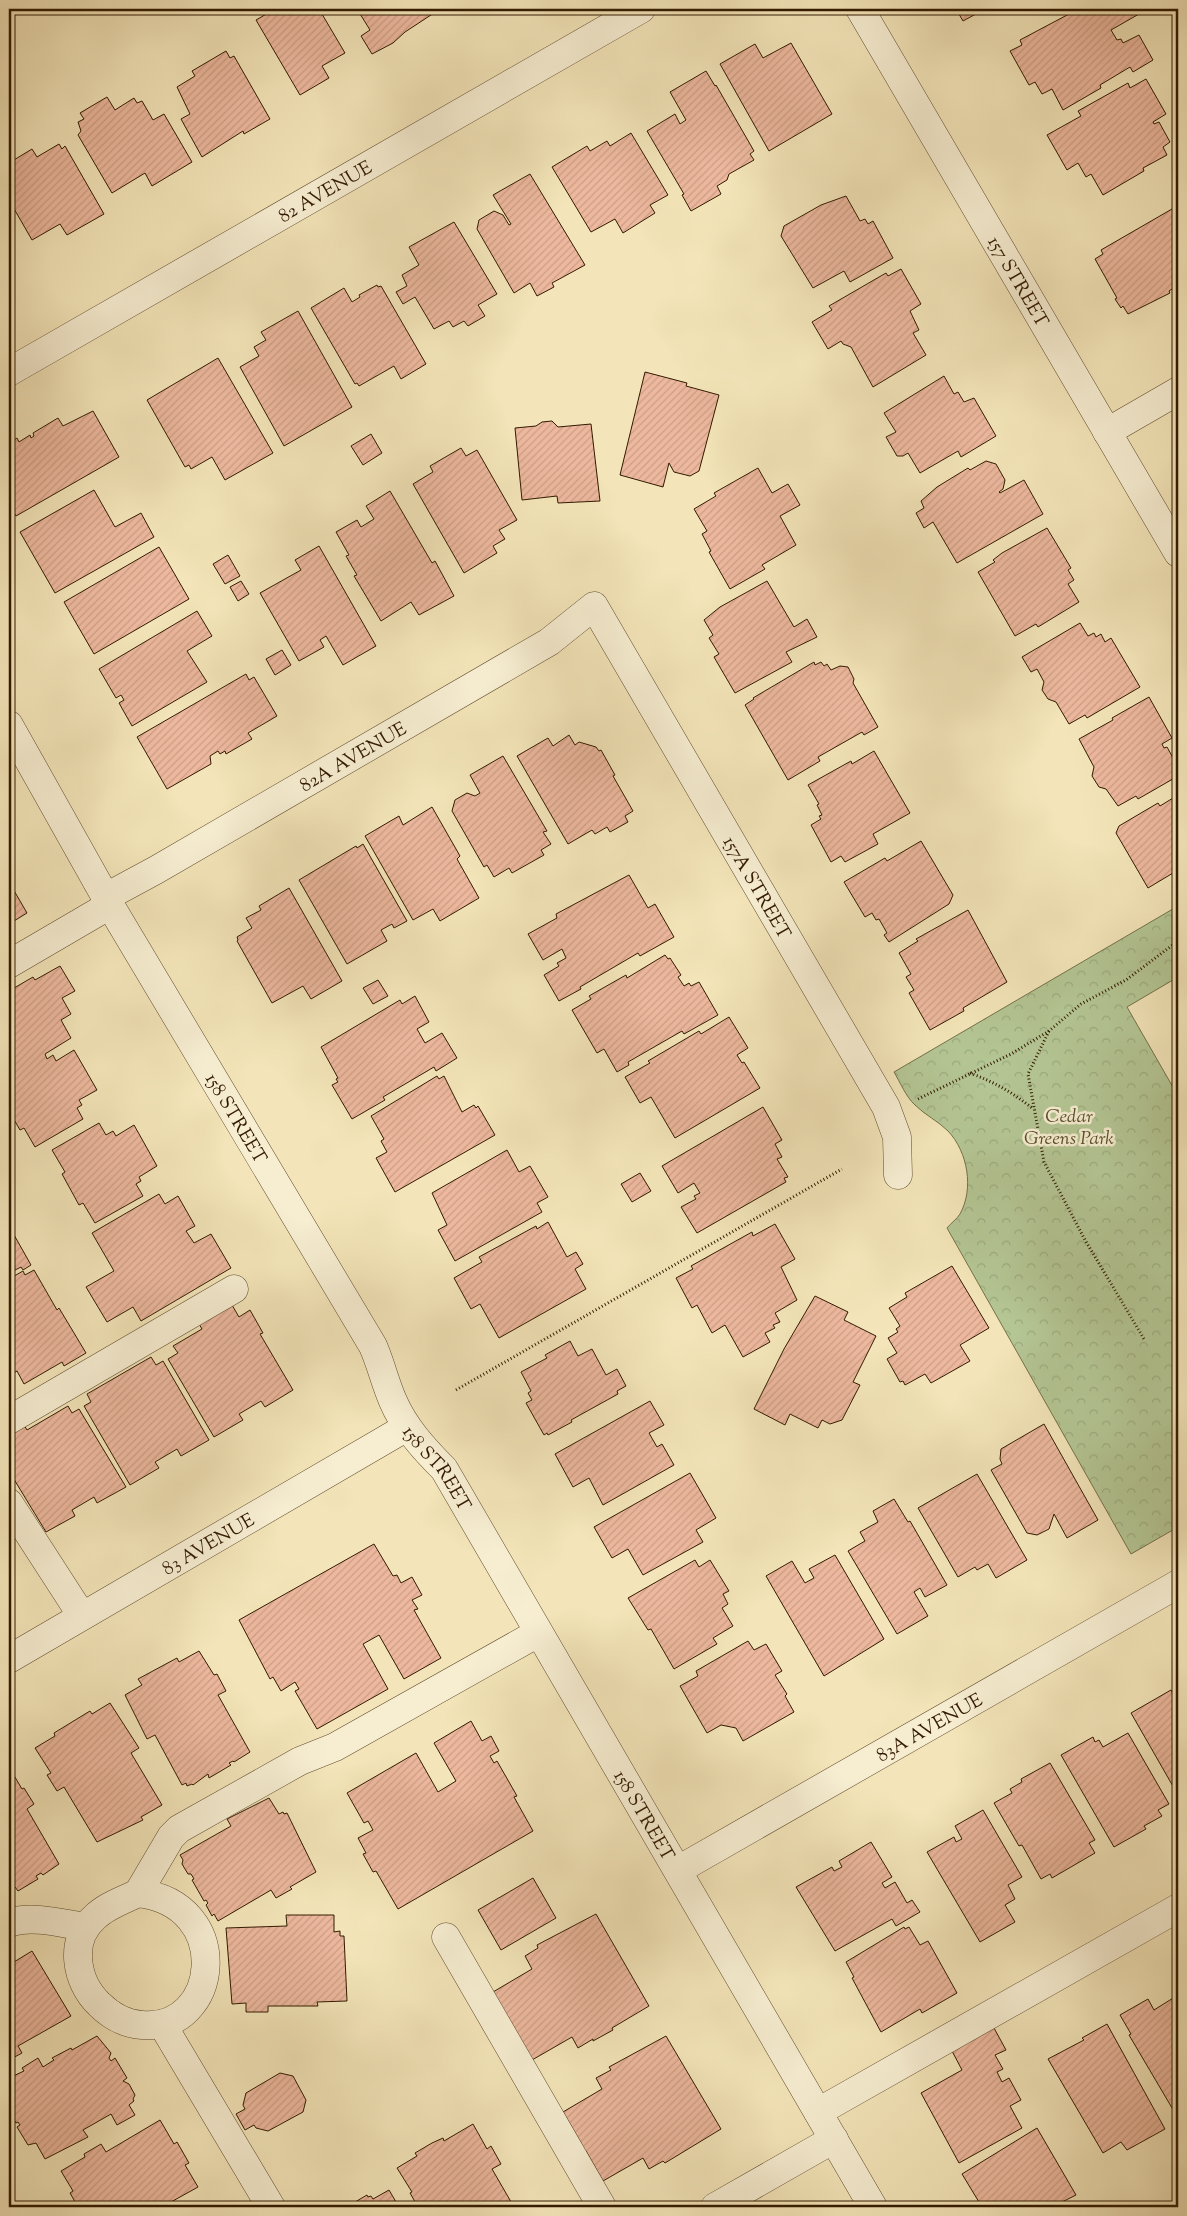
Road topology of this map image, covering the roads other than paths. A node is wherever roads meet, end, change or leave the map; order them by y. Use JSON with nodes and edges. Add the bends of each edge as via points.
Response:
{"nodes":[{"id":1,"x":641,"y":9,"type":"edge"},
{"id":2,"x":860,"y":9,"type":"edge"},
{"id":3,"x":9,"y":372,"type":"edge"},
{"id":4,"x":1178,"y":391,"type":"edge"},
{"id":5,"x":1106,"y":432,"type":"junction"},
{"id":6,"x":1178,"y":553,"type":"edge"},
{"id":7,"x":594,"y":606,"type":"joint"},
{"id":8,"x":9,"y":725,"type":"edge"},
{"id":9,"x":108,"y":901,"type":"junction"},
{"id":10,"x":9,"y":964,"type":"edge"},
{"id":11,"x":898,"y":1176,"type":"dead end"},
{"id":12,"x":234,"y":1289,"type":"dead end"},
{"id":13,"x":9,"y":1420,"type":"edge"},
{"id":14,"x":407,"y":1426,"type":"junction"},
{"id":15,"x":9,"y":1503,"type":"edge"},
{"id":16,"x":1178,"y":1584,"type":"edge"},
{"id":17,"x":82,"y":1616,"type":"junction"},
{"id":18,"x":538,"y":1632,"type":"junction"},
{"id":19,"x":9,"y":1658,"type":"edge"},
{"id":20,"x":678,"y":1870,"type":"junction"},
{"id":21,"x":138,"y":1893,"type":"junction"},
{"id":22,"x":1178,"y":1908,"type":"edge"},
{"id":23,"x":9,"y":1923,"type":"edge"},
{"id":24,"x":85,"y":1927,"type":"junction"},
{"id":25,"x":446,"y":1937,"type":"dead end"},
{"id":26,"x":162,"y":2024,"type":"junction"},
{"id":27,"x":818,"y":2112,"type":"junction"},
{"id":28,"x":834,"y":2139,"type":"junction"},
{"id":29,"x":271,"y":2207,"type":"edge"},
{"id":30,"x":602,"y":2207,"type":"edge"},
{"id":31,"x":715,"y":2207,"type":"edge"},
{"id":32,"x":872,"y":2207,"type":"edge"}],
"edges":[{"from":1,"to":3,"type":"street","name":"82 AVENUE"},
{"from":2,"to":5,"type":"street","name":"157 STREET"},
{"from":4,"to":5,"type":"street"},
{"from":5,"to":6,"type":"street","name":"157 STREET"},
{"from":7,"to":9,"type":"street","name":"82A AVENUE","via":[[550,642]]},
{"from":7,"to":11,"type":"street","name":"157A STREET","via":[[886,1108],[897,1137]]},
{"from":8,"to":9,"type":"street","name":"158 STREET"},
{"from":9,"to":10,"type":"street","name":"82A AVENUE"},
{"from":9,"to":14,"type":"street","name":"158 STREET","via":[[373,1346],[394,1403]]},
{"from":12,"to":13,"type":"street"},
{"from":14,"to":17,"type":"street","name":"83 AVENUE"},
{"from":14,"to":18,"type":"street","name":"158 STREET","via":[[444,1469]]},
{"from":15,"to":17,"type":"street"},
{"from":16,"to":20,"type":"street","name":"83A AVENUE"},
{"from":17,"to":19,"type":"street","name":"83 AVENUE"},
{"from":18,"to":20,"type":"street","name":"158 STREET"},
{"from":18,"to":21,"type":"street","via":[[335,1747],[300,1761],[184,1826],[171,1837]]},
{"from":20,"to":27,"type":"street","name":"158 STREET"},
{"from":21,"to":24,"type":"street","via":[[96,1915]]},
{"from":21,"to":26,"type":"street","via":[[164,1900],[186,1913],[195,1924],[205,1948],[205,1974],[195,1999],[187,2009]]},
{"from":22,"to":27,"type":"street"},
{"from":23,"to":24,"type":"street","via":[[29,1920]]},
{"from":24,"to":26,"type":"street","via":[[78,1964],[81,1978],[96,2002],[132,2024]]},
{"from":25,"to":30,"type":"street"},
{"from":26,"to":29,"type":"street"},
{"from":27,"to":28,"type":"street","name":"158 STREET"},
{"from":28,"to":31,"type":"street"},
{"from":28,"to":32,"type":"street","name":"158 STREET"}]}
